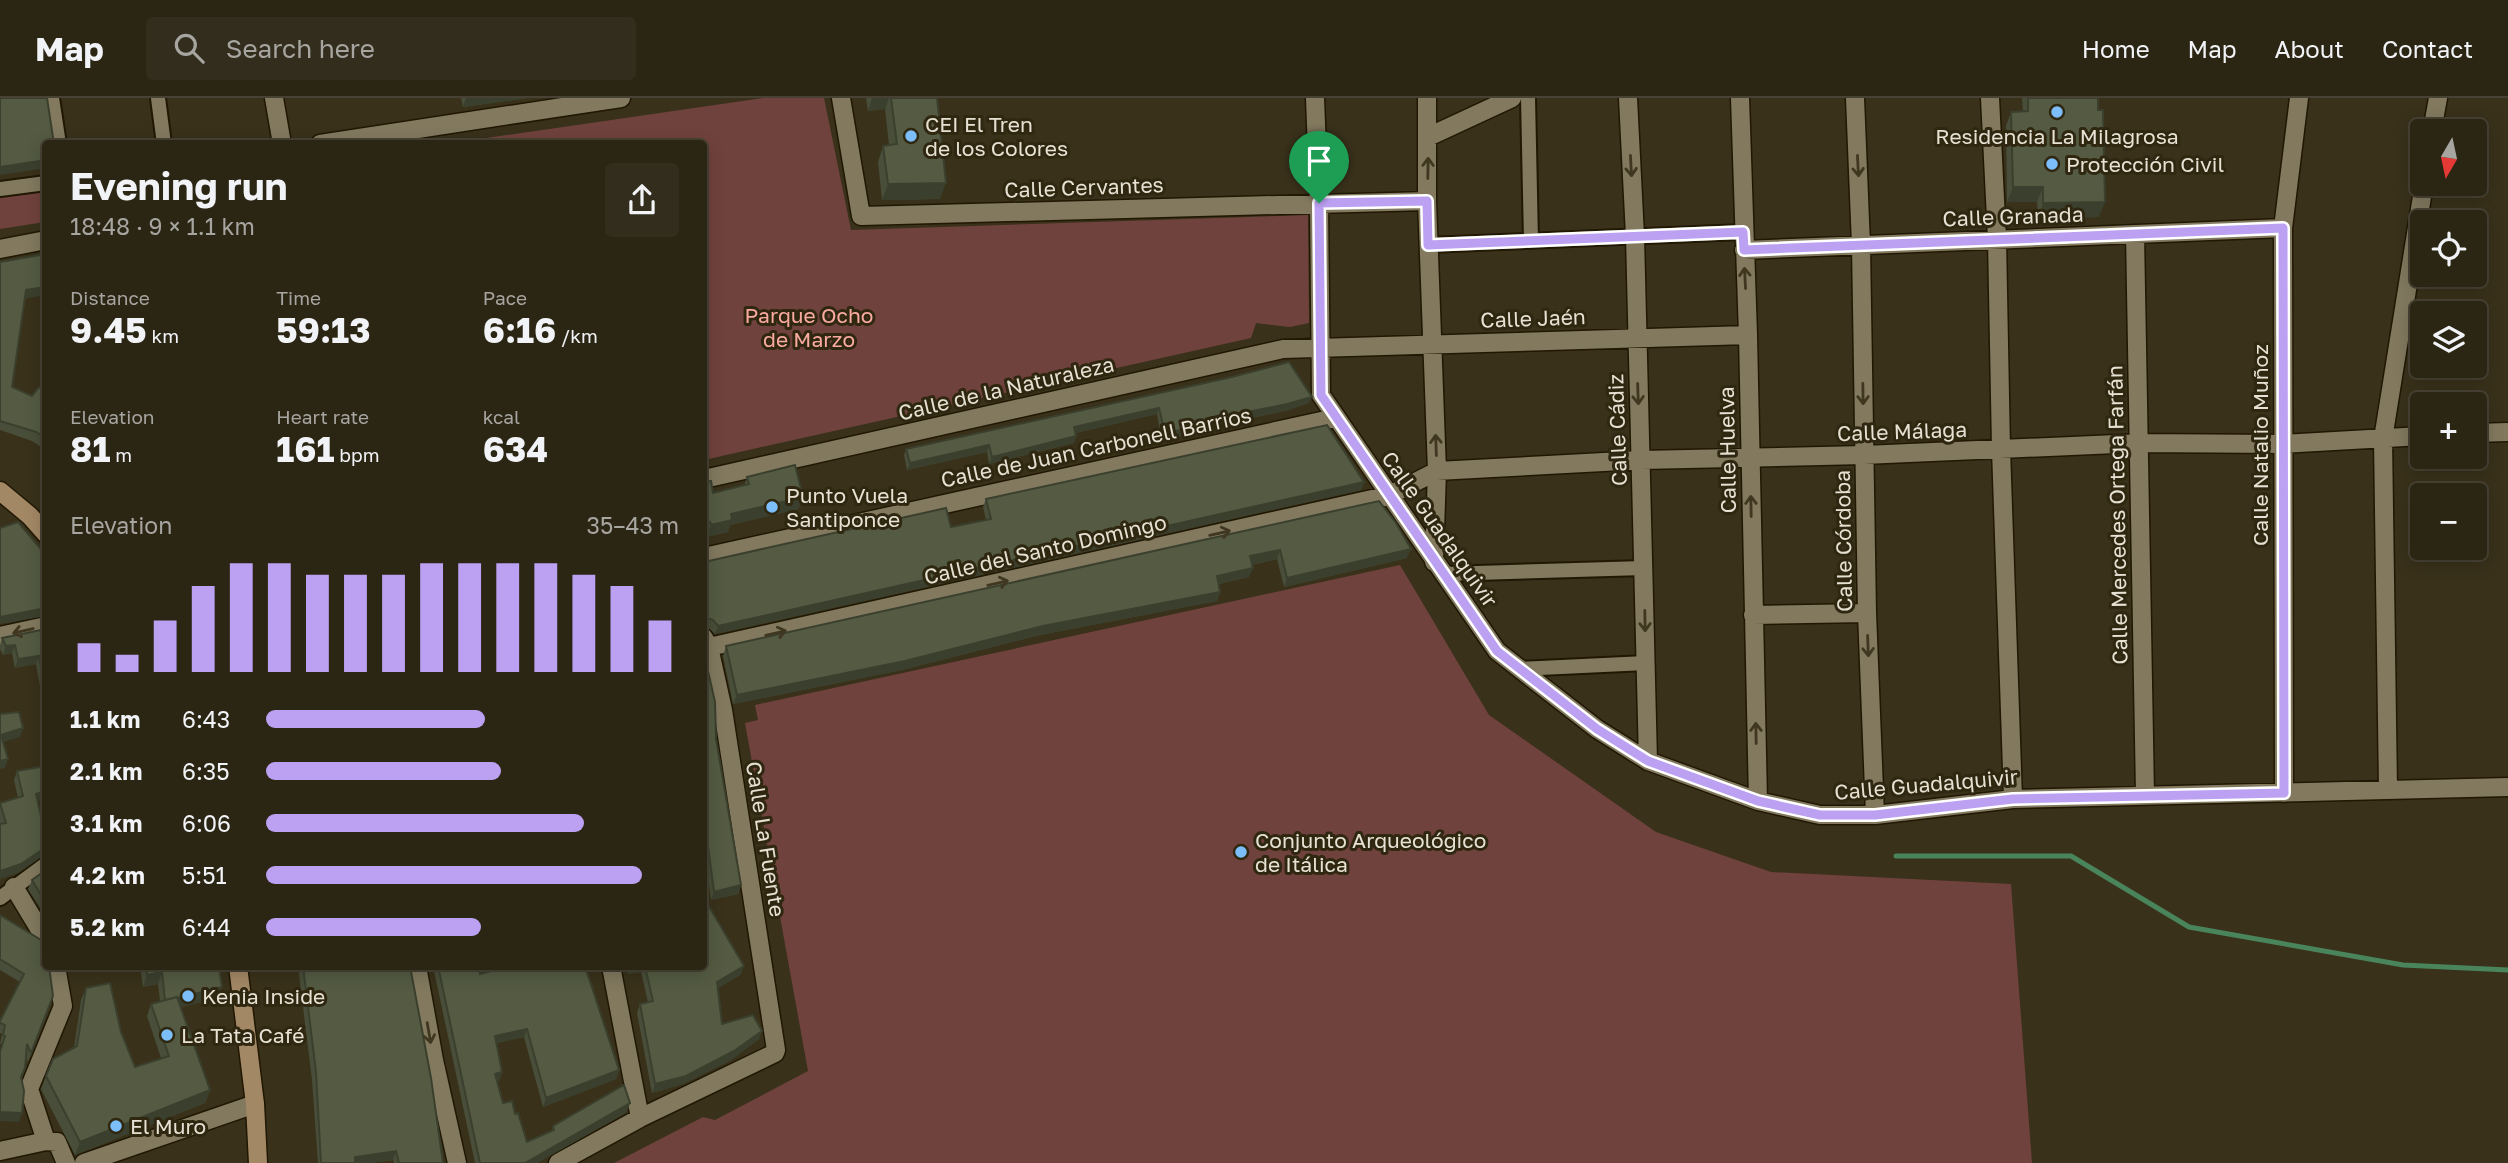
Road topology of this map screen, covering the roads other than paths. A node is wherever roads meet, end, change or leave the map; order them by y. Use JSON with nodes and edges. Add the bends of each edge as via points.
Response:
{"nodes":[{"id":1,"x":51,"y":98,"type":"edge"},
{"id":2,"x":158,"y":98,"type":"edge"},
{"id":3,"x":274,"y":98,"type":"edge"},
{"id":4,"x":621,"y":98,"type":"edge"},
{"id":5,"x":841,"y":98,"type":"edge"},
{"id":6,"x":1315,"y":98,"type":"edge"},
{"id":7,"x":1427,"y":98,"type":"edge"},
{"id":8,"x":1512,"y":98,"type":"edge"},
{"id":9,"x":1528,"y":98,"type":"edge"},
{"id":10,"x":1628,"y":98,"type":"edge"},
{"id":11,"x":1740,"y":98,"type":"edge"},
{"id":12,"x":1854,"y":98,"type":"edge"},
{"id":13,"x":1990,"y":98,"type":"edge"},
{"id":14,"x":2299,"y":98,"type":"edge"},
{"id":15,"x":2438,"y":98,"type":"edge"},
{"id":16,"x":2434,"y":119,"type":"edge"},
{"id":17,"x":1428,"y":137,"type":"junction"},
{"id":18,"x":58,"y":140,"type":"edge"},
{"id":19,"x":163,"y":140,"type":"edge"},
{"id":20,"x":281,"y":140,"type":"edge"},
{"id":21,"x":346,"y":140,"type":"edge"},
{"id":22,"x":42,"y":184,"type":"edge"},
{"id":23,"x":0,"y":189,"type":"edge"},
{"id":24,"x":2422,"y":196,"type":"edge"},
{"id":25,"x":1427,"y":201,"type":"junction"},
{"id":26,"x":1319,"y":203,"type":"junction"},
{"id":27,"x":2283,"y":228,"type":"junction"},
{"id":28,"x":2135,"y":234,"type":"junction"},
{"id":29,"x":1634,"y":236,"type":"junction"},
{"id":30,"x":1997,"y":239,"type":"junction"},
{"id":31,"x":42,"y":241,"type":"edge"},
{"id":32,"x":1743,"y":241,"type":"junction"},
{"id":33,"x":1531,"y":242,"type":"junction"},
{"id":34,"x":1428,"y":245,"type":"junction"},
{"id":35,"x":1861,"y":245,"type":"junction"},
{"id":36,"x":0,"y":249,"type":"edge"},
{"id":37,"x":1748,"y":335,"type":"junction"},
{"id":38,"x":1636,"y":337,"type":"junction"},
{"id":39,"x":1433,"y":345,"type":"junction"},
{"id":40,"x":1319,"y":349,"type":"junction"},
{"id":41,"x":1335,"y":418,"type":"junction"},
{"id":42,"x":2508,"y":432,"type":"edge"},
{"id":43,"x":2487,"y":433,"type":"edge"},
{"id":44,"x":2410,"y":437,"type":"edge"},
{"id":45,"x":2383,"y":439,"type":"junction"},
{"id":46,"x":2139,"y":443,"type":"junction"},
{"id":47,"x":2282,"y":444,"type":"junction"},
{"id":48,"x":2001,"y":449,"type":"junction"},
{"id":49,"x":1864,"y":455,"type":"junction"},
{"id":50,"x":1749,"y":459,"type":"junction"},
{"id":51,"x":1641,"y":460,"type":"junction"},
{"id":52,"x":1437,"y":471,"type":"junction"},
{"id":53,"x":707,"y":478,"type":"edge"},
{"id":54,"x":0,"y":491,"type":"edge"},
{"id":55,"x":1390,"y":495,"type":"junction"},
{"id":56,"x":42,"y":530,"type":"edge"},
{"id":57,"x":707,"y":556,"type":"edge"},
{"id":58,"x":1438,"y":568,"type":"junction"},
{"id":59,"x":1644,"y":568,"type":"junction"},
{"id":60,"x":1867,"y":613,"type":"junction"},
{"id":61,"x":1753,"y":615,"type":"junction"},
{"id":62,"x":42,"y":627,"type":"edge"},
{"id":63,"x":0,"y":636,"type":"edge"},
{"id":64,"x":707,"y":642,"type":"edge"},
{"id":65,"x":707,"y":652,"type":"edge"},
{"id":66,"x":1646,"y":663,"type":"junction"},
{"id":67,"x":1520,"y":668,"type":"junction"},
{"id":68,"x":710,"y":680,"type":"edge"},
{"id":69,"x":1648,"y":761,"type":"junction"},
{"id":70,"x":2508,"y":787,"type":"edge"},
{"id":71,"x":2388,"y":790,"type":"junction"},
{"id":72,"x":2284,"y":793,"type":"junction"},
{"id":73,"x":2145,"y":795,"type":"junction"},
{"id":74,"x":2013,"y":799,"type":"junction"},
{"id":75,"x":1758,"y":801,"type":"junction"},
{"id":76,"x":1875,"y":815,"type":"junction"},
{"id":77,"x":42,"y":867,"type":"edge"},
{"id":78,"x":7,"y":892,"type":"edge"},
{"id":79,"x":42,"y":935,"type":"edge"},
{"id":80,"x":57,"y":970,"type":"edge"},
{"id":81,"x":239,"y":970,"type":"edge"},
{"id":82,"x":418,"y":970,"type":"edge"},
{"id":83,"x":612,"y":970,"type":"edge"},
{"id":84,"x":256,"y":1104,"type":"junction"},
{"id":85,"x":640,"y":1118,"type":"junction"},
{"id":86,"x":47,"y":1142,"type":"junction"},
{"id":87,"x":0,"y":1151,"type":"edge"},
{"id":88,"x":113,"y":1158,"type":"edge"},
{"id":89,"x":66,"y":1163,"type":"edge"},
{"id":90,"x":84,"y":1163,"type":"edge"},
{"id":91,"x":258,"y":1163,"type":"edge"},
{"id":92,"x":457,"y":1163,"type":"edge"},
{"id":93,"x":558,"y":1163,"type":"edge"}],
"edges":[{"from":1,"to":18,"type":"street"},
{"from":2,"to":19,"type":"street"},
{"from":3,"to":20,"type":"street"},
{"from":4,"to":21,"type":"street"},
{"from":5,"to":26,"type":"street","name":"Calle Cervantes","via":[[861,216]]},
{"from":6,"to":26,"type":"street","name":"Calle Guadalquivir"},
{"from":7,"to":17,"type":"street"},
{"from":8,"to":17,"type":"street"},
{"from":9,"to":33,"type":"street"},
{"from":10,"to":29,"type":"street","name":"Calle Cádiz","one_way":true},
{"from":11,"to":32,"type":"street","name":"Calle Huelva"},
{"from":12,"to":35,"type":"street","name":"Calle Córdoba","one_way":true},
{"from":13,"to":30,"type":"street"},
{"from":14,"to":27,"type":"street","name":"Calle Natalio Muñoz"},
{"from":15,"to":16,"type":"street"},
{"from":25,"to":17,"type":"street","one_way":true},
{"from":22,"to":23,"type":"street"},
{"from":24,"to":45,"type":"street"},
{"from":25,"to":26,"type":"street","name":"Calle Cervantes"},
{"from":25,"to":34,"type":"street"},
{"from":26,"to":40,"type":"street","name":"Calle Guadalquivir"},
{"from":27,"to":28,"type":"street","name":"Calle Granada"},
{"from":27,"to":47,"type":"street","name":"Calle Natalio Muñoz"},
{"from":28,"to":30,"type":"street","name":"Calle Granada"},
{"from":28,"to":46,"type":"street","name":"Calle Mercedes Ortega Farfán"},
{"from":29,"to":32,"type":"street","name":"Calle Granada"},
{"from":29,"to":33,"type":"street","name":"Calle Granada"},
{"from":29,"to":38,"type":"street","name":"Calle Cádiz"},
{"from":30,"to":35,"type":"street","name":"Calle Granada"},
{"from":30,"to":48,"type":"street"},
{"from":31,"to":36,"type":"street"},
{"from":32,"to":35,"type":"street","name":"Calle Granada"},
{"from":37,"to":32,"type":"street","name":"Calle Huelva","one_way":true},
{"from":33,"to":34,"type":"street","name":"Calle Granada"},
{"from":34,"to":39,"type":"street"},
{"from":35,"to":49,"type":"street","name":"Calle Córdoba","one_way":true},
{"from":37,"to":38,"type":"street","name":"Calle Jaén"},
{"from":37,"to":50,"type":"street","name":"Calle Huelva"},
{"from":38,"to":39,"type":"street","name":"Calle Jaén"},
{"from":38,"to":51,"type":"street","name":"Calle Cádiz","one_way":true},
{"from":39,"to":40,"type":"street","name":"Calle Jaén"},
{"from":52,"to":39,"type":"street","one_way":true},
{"from":40,"to":41,"type":"street","name":"Calle Guadalquivir","via":[[1321,395]]},
{"from":40,"to":53,"type":"street","name":"Calle de la Naturaleza","via":[[1283,349]]},
{"from":41,"to":55,"type":"street","name":"Calle Guadalquivir"},
{"from":41,"to":57,"type":"street","name":"Calle de Juan Carbonell Barrios"},
{"from":42,"to":43,"type":"street"},
{"from":44,"to":45,"type":"street","name":"Calle Málaga"},
{"from":45,"to":47,"type":"street","name":"Calle Málaga"},
{"from":45,"to":71,"type":"street"},
{"from":46,"to":47,"type":"street","name":"Calle Málaga"},
{"from":46,"to":48,"type":"street","name":"Calle Málaga"},
{"from":46,"to":73,"type":"street","name":"Calle Mercedes Ortega Farfán"},
{"from":47,"to":72,"type":"street","name":"Calle Natalio Muñoz"},
{"from":48,"to":49,"type":"street","name":"Calle Málaga"},
{"from":48,"to":74,"type":"street"},
{"from":49,"to":50,"type":"street","name":"Calle Málaga"},
{"from":49,"to":60,"type":"street","name":"Calle Córdoba"},
{"from":50,"to":51,"type":"street","name":"Calle Málaga"},
{"from":61,"to":50,"type":"street","name":"Calle Huelva","one_way":true},
{"from":51,"to":52,"type":"street","name":"Calle Málaga"},
{"from":51,"to":59,"type":"street","name":"Calle Cádiz"},
{"from":52,"to":55,"type":"street","name":"Calle Málaga"},
{"from":52,"to":58,"type":"street"},
{"from":54,"to":56,"type":"main road"},
{"from":55,"to":58,"type":"street","name":"Calle Guadalquivir"},
{"from":64,"to":55,"type":"street","name":"Calle del Santo Domingo","one_way":true},
{"from":58,"to":59,"type":"street"},
{"from":58,"to":67,"type":"street","name":"Calle Guadalquivir","via":[[1497,651]]},
{"from":59,"to":66,"type":"street","name":"Calle Cádiz","one_way":true},
{"from":60,"to":61,"type":"street"},
{"from":60,"to":76,"type":"street","name":"Calle Córdoba","one_way":true},
{"from":75,"to":61,"type":"street","name":"Calle Huelva","one_way":true},
{"from":62,"to":63,"type":"street","one_way":true},
{"from":65,"to":68,"type":"street","name":"Calle La Fuente"},
{"from":66,"to":67,"type":"street"},
{"from":66,"to":69,"type":"street","name":"Calle Cádiz"},
{"from":67,"to":69,"type":"street","name":"Calle Guadalquivir","via":[[1597,729]]},
{"from":68,"to":85,"type":"street","name":"Calle La Fuente","via":[[776,1049]]},
{"from":69,"to":75,"type":"street","name":"Calle Guadalquivir"},
{"from":70,"to":71,"type":"street","name":"Calle Guadalquivir"},
{"from":71,"to":72,"type":"street","name":"Calle Guadalquivir"},
{"from":72,"to":73,"type":"street","name":"Calle Guadalquivir"},
{"from":73,"to":74,"type":"street","name":"Calle Guadalquivir"},
{"from":74,"to":76,"type":"street","name":"Calle Guadalquivir"},
{"from":75,"to":76,"type":"street","name":"Calle Guadalquivir","via":[[1820,815]]},
{"from":77,"to":78,"type":"street"},
{"from":78,"to":79,"type":"street"},
{"from":80,"to":86,"type":"street","via":[[63,1006],[29,1088]]},
{"from":81,"to":84,"type":"main road"},
{"from":82,"to":92,"type":"street","one_way":true},
{"from":83,"to":85,"type":"street"},
{"from":84,"to":88,"type":"street"},
{"from":84,"to":91,"type":"main road"},
{"from":85,"to":93,"type":"street"},
{"from":86,"to":87,"type":"street"},
{"from":86,"to":89,"type":"street","via":[[57,1142]]},
{"from":88,"to":90,"type":"street"}]}
